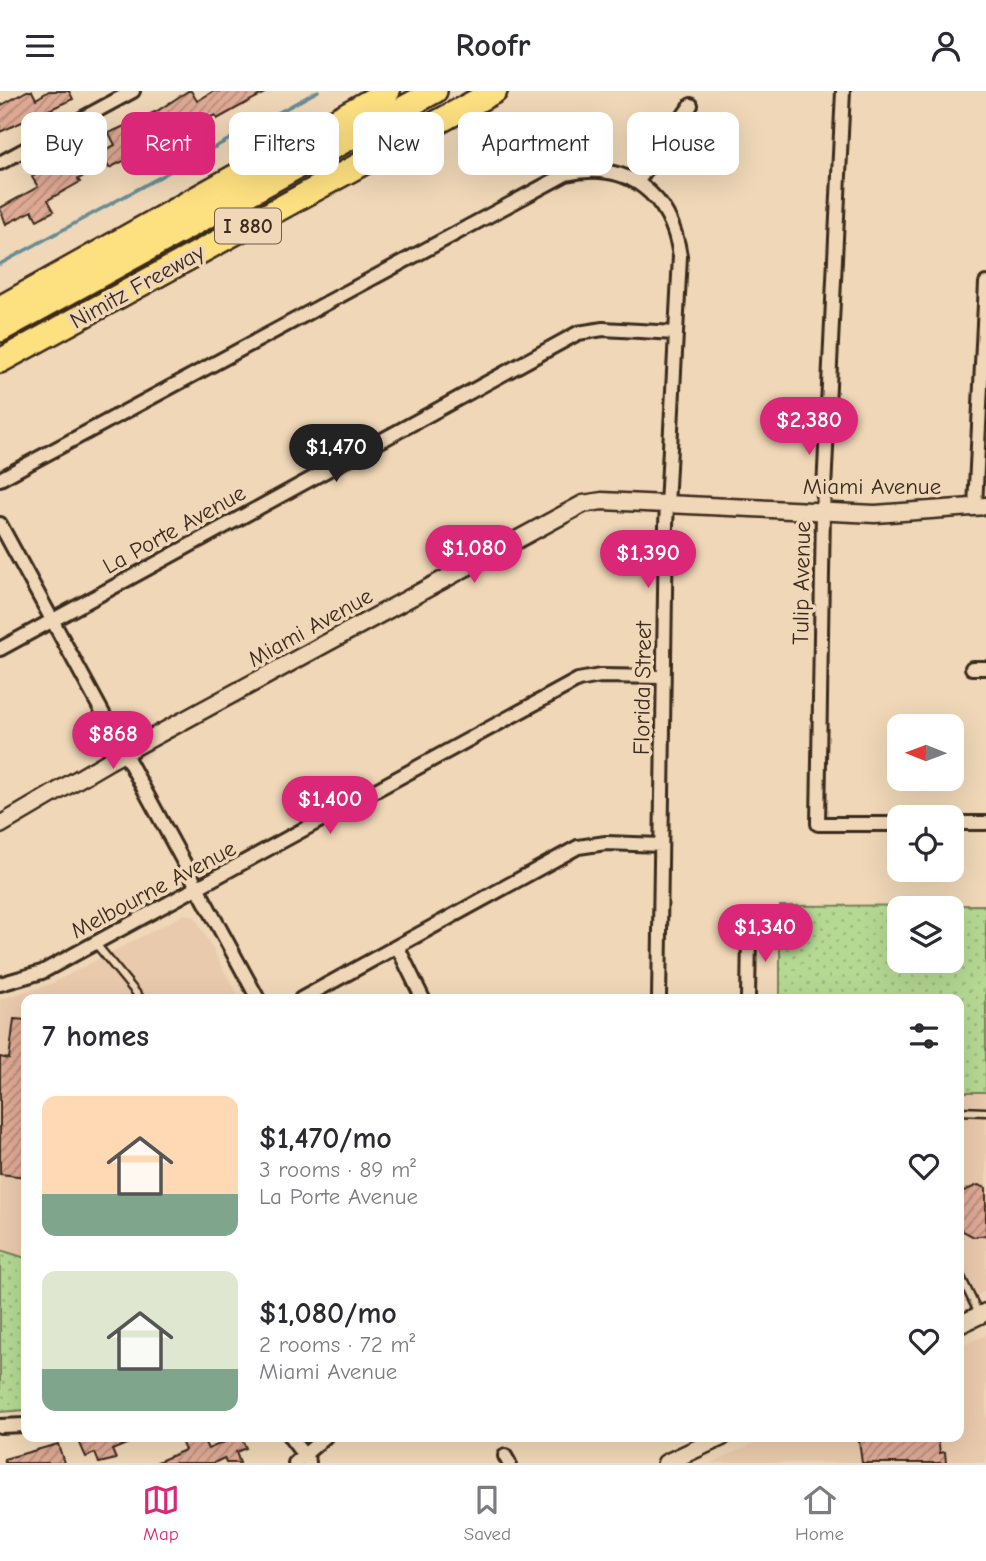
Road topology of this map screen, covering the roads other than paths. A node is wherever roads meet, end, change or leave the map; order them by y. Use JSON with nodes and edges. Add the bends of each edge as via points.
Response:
{"nodes":[{"id":1,"x":132,"y":91,"type":"edge"},
{"id":2,"x":388,"y":91,"type":"edge"},
{"id":3,"x":435,"y":91,"type":"edge"},
{"id":4,"x":464,"y":91,"type":"edge"},
{"id":5,"x":495,"y":91,"type":"edge"},
{"id":6,"x":843,"y":91,"type":"edge"},
{"id":7,"x":114,"y":95,"type":"edge"},
{"id":8,"x":691,"y":105,"type":"dead end"},
{"id":9,"x":0,"y":163,"type":"edge"},
{"id":10,"x":638,"y":181,"type":"junction"},
{"id":11,"x":179,"y":205,"type":"junction"},
{"id":12,"x":225,"y":205,"type":"junction"},
{"id":13,"x":986,"y":283,"type":"edge"},
{"id":14,"x":0,"y":308,"type":"edge"},
{"id":15,"x":0,"y":330,"type":"edge"},
{"id":16,"x":676,"y":333,"type":"junction"},
{"id":17,"x":0,"y":345,"type":"edge"},
{"id":18,"x":0,"y":361,"type":"edge"},
{"id":19,"x":0,"y":479,"type":"edge"},
{"id":20,"x":668,"y":503,"type":"junction"},
{"id":21,"x":980,"y":506,"type":"edge"},
{"id":22,"x":822,"y":511,"type":"junction"},
{"id":23,"x":0,"y":524,"type":"edge"},
{"id":24,"x":51,"y":619,"type":"junction"},
{"id":25,"x":0,"y":649,"type":"edge"},
{"id":26,"x":972,"y":668,"type":"dead end"},
{"id":27,"x":986,"y":668,"type":"edge"},
{"id":28,"x":662,"y":677,"type":"junction"},
{"id":29,"x":122,"y":754,"type":"junction"},
{"id":30,"x":964,"y":823,"type":"edge"},
{"id":31,"x":986,"y":823,"type":"edge"},
{"id":32,"x":887,"y":824,"type":"edge"},
{"id":33,"x":0,"y":825,"type":"edge"},
{"id":34,"x":661,"y":845,"type":"junction"},
{"id":35,"x":198,"y":890,"type":"junction"},
{"id":36,"x":762,"y":920,"type":"dead end"},
{"id":37,"x":96,"y":944,"type":"junction"},
{"id":38,"x":398,"y":948,"type":"junction"},
{"id":39,"x":0,"y":984,"type":"edge"},
{"id":40,"x":137,"y":994,"type":"edge"},
{"id":41,"x":255,"y":994,"type":"edge"},
{"id":42,"x":311,"y":994,"type":"edge"},
{"id":43,"x":421,"y":994,"type":"edge"},
{"id":44,"x":659,"y":994,"type":"edge"},
{"id":45,"x":748,"y":994,"type":"edge"},
{"id":46,"x":964,"y":1111,"type":"edge"},
{"id":47,"x":986,"y":1112,"type":"edge"},
{"id":48,"x":964,"y":1284,"type":"edge"},
{"id":49,"x":983,"y":1314,"type":"edge"},
{"id":50,"x":964,"y":1323,"type":"edge"},
{"id":51,"x":21,"y":1425,"type":"edge"},
{"id":52,"x":0,"y":1426,"type":"edge"},
{"id":53,"x":293,"y":1442,"type":"edge"},
{"id":54,"x":320,"y":1442,"type":"edge"},
{"id":55,"x":696,"y":1442,"type":"edge"},
{"id":56,"x":303,"y":1461,"type":"edge"},
{"id":57,"x":666,"y":1463,"type":"edge"}],
"edges":[{"from":1,"to":7,"type":"street"},
{"from":2,"to":11,"type":"highway","number":"I 880"},
{"from":3,"to":12,"type":"highway","number":"I 880"},
{"from":4,"to":17,"type":"highway","number":"I 880"},
{"from":5,"to":18,"type":"highway","name":"Nimitz Freeway","number":"I 880"},
{"from":6,"to":22,"type":"street","name":"Tulip Avenue"},
{"from":7,"to":9,"type":"street"},
{"from":8,"to":10,"type":"street"},
{"from":10,"to":16,"type":"street","name":"Florida Street","via":[[664,208],[676,232],[680,256]]},
{"from":10,"to":19,"type":"street","via":[[583,170],[543,184]]},
{"from":11,"to":12,"type":"highway"},
{"from":11,"to":14,"type":"highway","number":"I 880"},
{"from":12,"to":15,"type":"highway","number":"I 880"},
{"from":13,"to":21,"type":"street"},
{"from":16,"to":20,"type":"street","name":"Florida Street"},
{"from":16,"to":24,"type":"street","name":"La Porte Avenue","via":[[603,329],[578,333]]},
{"from":20,"to":22,"type":"street","name":"Miami Avenue"},
{"from":20,"to":28,"type":"street","name":"Florida Street"},
{"from":20,"to":29,"type":"street","name":"Miami Avenue","via":[[583,504]]},
{"from":21,"to":22,"type":"street","name":"Miami Avenue","via":[[907,513]]},
{"from":22,"to":32,"type":"street","name":"Tulip Avenue","via":[[818,824]]},
{"from":23,"to":24,"type":"street"},
{"from":24,"to":25,"type":"street","name":"La Porte Avenue"},
{"from":24,"to":29,"type":"street"},
{"from":26,"to":27,"type":"street"},
{"from":28,"to":34,"type":"street","name":"Florida Street"},
{"from":28,"to":35,"type":"street","name":"Melbourne Avenue","via":[[578,680]]},
{"from":29,"to":33,"type":"street","name":"Miami Avenue"},
{"from":29,"to":35,"type":"street"},
{"from":30,"to":31,"type":"street"},
{"from":34,"to":38,"type":"street","via":[[578,847]]},
{"from":34,"to":44,"type":"street","name":"Florida Street"},
{"from":35,"to":37,"type":"street","name":"Melbourne Avenue"},
{"from":35,"to":41,"type":"street"},
{"from":36,"to":45,"type":"street","via":[[749,933]]},
{"from":37,"to":39,"type":"street","name":"Melbourne Avenue","via":[[42,972]]},
{"from":37,"to":40,"type":"lane"},
{"from":38,"to":42,"type":"street"},
{"from":38,"to":43,"type":"street"},
{"from":46,"to":47,"type":"lane"},
{"from":48,"to":49,"type":"lane"},
{"from":49,"to":50,"type":"street"},
{"from":51,"to":52,"type":"street"},
{"from":53,"to":56,"type":"street"},
{"from":54,"to":56,"type":"street"},
{"from":55,"to":57,"type":"street"}]}
